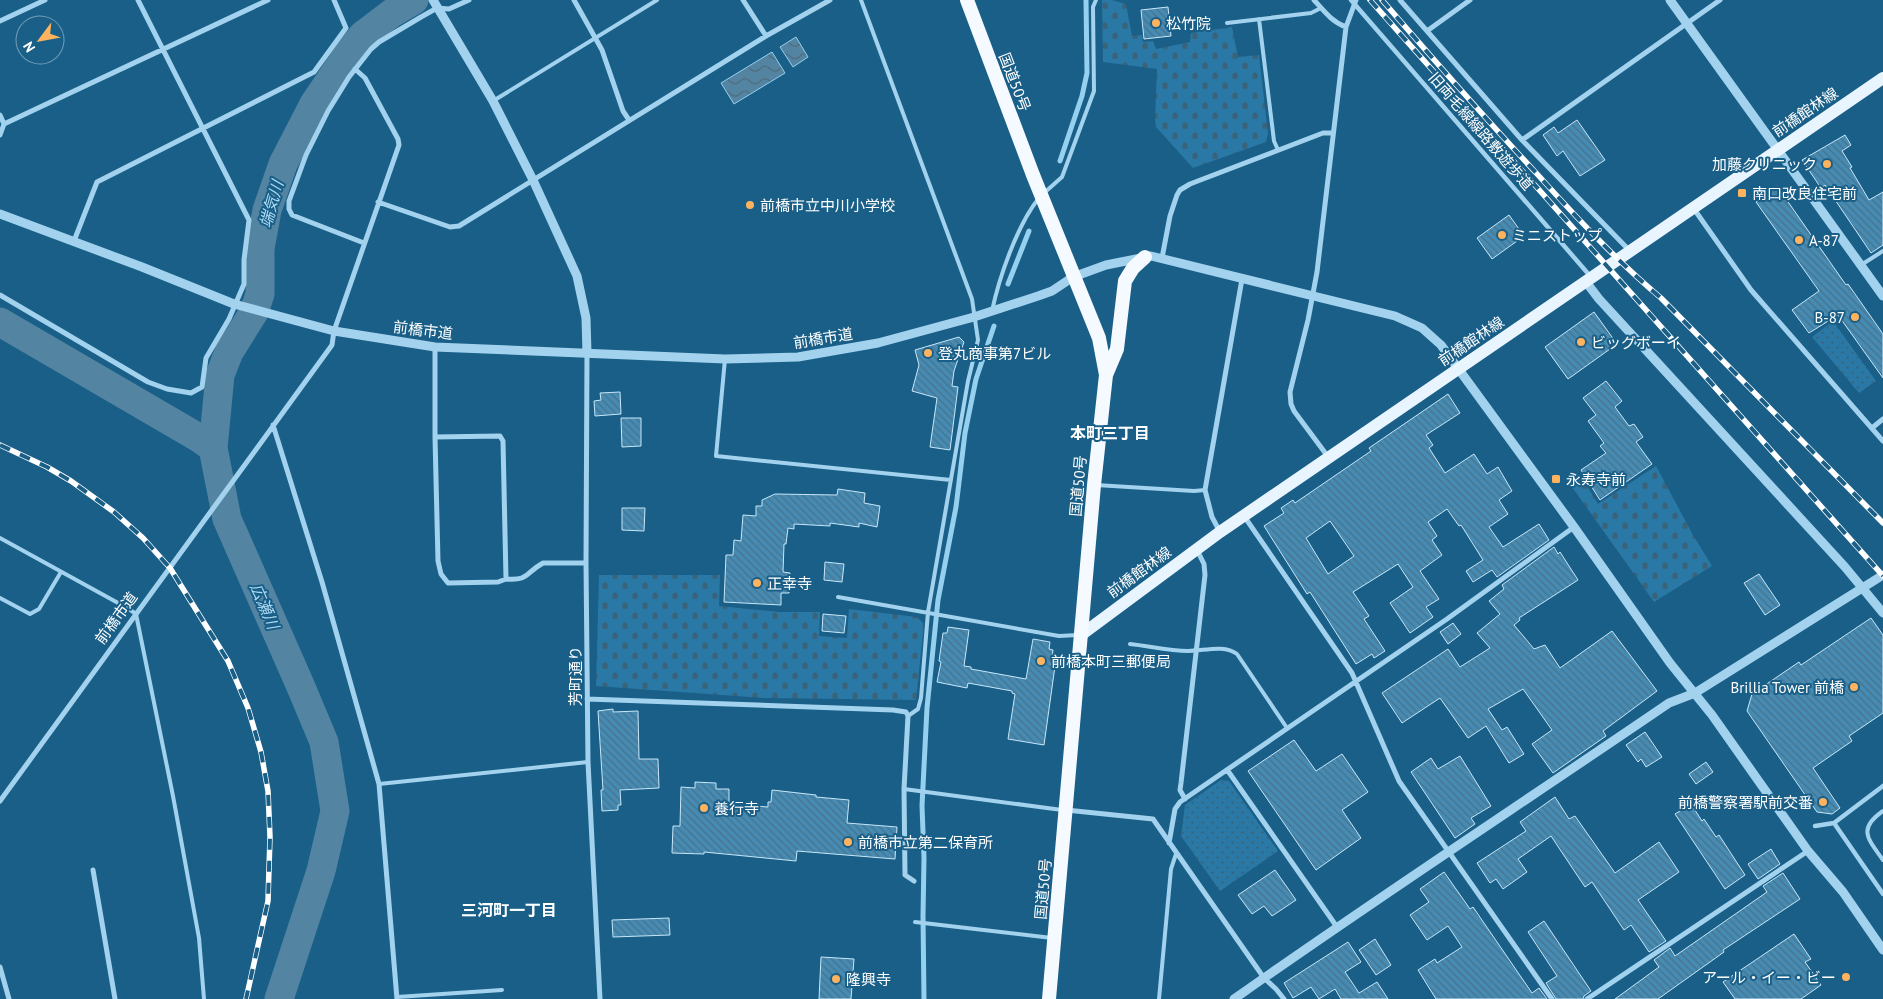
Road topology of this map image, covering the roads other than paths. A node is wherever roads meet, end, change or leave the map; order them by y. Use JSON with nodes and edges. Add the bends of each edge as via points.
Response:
{"nodes":[{"id":1,"x":45,"y":0,"type":"edge"},
{"id":2,"x":138,"y":0,"type":"edge"},
{"id":3,"x":268,"y":0,"type":"edge"},
{"id":4,"x":334,"y":0,"type":"edge"},
{"id":5,"x":469,"y":0,"type":"edge"},
{"id":6,"x":574,"y":0,"type":"edge"},
{"id":7,"x":657,"y":0,"type":"edge"},
{"id":8,"x":743,"y":0,"type":"edge"},
{"id":9,"x":830,"y":0,"type":"edge"},
{"id":10,"x":861,"y":0,"type":"edge"},
{"id":11,"x":967,"y":0,"type":"edge"},
{"id":12,"x":1096,"y":0,"type":"edge"},
{"id":13,"x":1314,"y":0,"type":"edge"},
{"id":14,"x":1400,"y":0,"type":"edge"},
{"id":15,"x":1470,"y":0,"type":"edge"},
{"id":16,"x":1670,"y":0,"type":"edge"},
{"id":17,"x":1720,"y":0,"type":"edge"},
{"id":18,"x":1354,"y":1,"type":"edge"},
{"id":19,"x":435,"y":4,"type":"edge"},
{"id":20,"x":1321,"y":8,"type":"junction"},
{"id":21,"x":1260,"y":19,"type":"junction"},
{"id":22,"x":0,"y":21,"type":"edge"},
{"id":23,"x":1686,"y":23,"type":"junction"},
{"id":24,"x":1227,"y":24,"type":"dead end"},
{"id":25,"x":1346,"y":27,"type":"junction"},
{"id":26,"x":1426,"y":31,"type":"junction"},
{"id":27,"x":766,"y":36,"type":"junction"},
{"id":28,"x":597,"y":37,"type":"junction"},
{"id":29,"x":163,"y":50,"type":"junction"},
{"id":30,"x":355,"y":68,"type":"junction"},
{"id":31,"x":1883,"y":78,"type":"edge"},
{"id":32,"x":492,"y":101,"type":"junction"},
{"id":33,"x":0,"y":115,"type":"edge"},
{"id":34,"x":629,"y":120,"type":"junction"},
{"id":35,"x":4,"y":124,"type":"junction"},
{"id":36,"x":203,"y":129,"type":"junction"},
{"id":37,"x":1333,"y":133,"type":"junction"},
{"id":38,"x":0,"y":135,"type":"edge"},
{"id":39,"x":1522,"y":140,"type":"junction"},
{"id":40,"x":1278,"y":150,"type":"junction"},
{"id":41,"x":1777,"y":150,"type":"junction"},
{"id":42,"x":534,"y":180,"type":"junction"},
{"id":43,"x":1041,"y":196,"type":"junction"},
{"id":44,"x":378,"y":202,"type":"junction"},
{"id":45,"x":1693,"y":208,"type":"junction"},
{"id":46,"x":0,"y":214,"type":"edge"},
{"id":47,"x":74,"y":241,"type":"junction"},
{"id":48,"x":364,"y":243,"type":"junction"},
{"id":49,"x":1883,"y":251,"type":"edge"},
{"id":50,"x":1630,"y":252,"type":"junction"},
{"id":51,"x":1145,"y":257,"type":"junction"},
{"id":52,"x":1162,"y":258,"type":"junction"},
{"id":53,"x":1861,"y":265,"type":"junction"},
{"id":54,"x":1074,"y":277,"type":"junction"},
{"id":55,"x":1242,"y":278,"type":"junction"},
{"id":56,"x":1589,"y":280,"type":"junction"},
{"id":57,"x":0,"y":295,"type":"edge"},
{"id":58,"x":1312,"y":295,"type":"junction"},
{"id":59,"x":1883,"y":296,"type":"edge"},
{"id":60,"x":234,"y":304,"type":"junction"},
{"id":61,"x":992,"y":311,"type":"junction"},
{"id":62,"x":974,"y":317,"type":"junction"},
{"id":63,"x":334,"y":331,"type":"junction"},
{"id":64,"x":435,"y":347,"type":"junction"},
{"id":65,"x":587,"y":353,"type":"junction"},
{"id":66,"x":725,"y":359,"type":"junction"},
{"id":67,"x":1459,"y":369,"type":"junction"},
{"id":68,"x":1106,"y":375,"type":"junction"},
{"id":69,"x":1883,"y":419,"type":"edge"},
{"id":70,"x":272,"y":425,"type":"junction"},
{"id":71,"x":1872,"y":428,"type":"junction"},
{"id":72,"x":435,"y":437,"type":"junction"},
{"id":73,"x":1883,"y":441,"type":"edge"},
{"id":74,"x":1330,"y":458,"type":"junction"},
{"id":75,"x":951,"y":480,"type":"junction"},
{"id":76,"x":1094,"y":484,"type":"junction"},
{"id":77,"x":1205,"y":490,"type":"junction"},
{"id":78,"x":1244,"y":516,"type":"junction"},
{"id":79,"x":1574,"y":527,"type":"junction"},
{"id":80,"x":1220,"y":532,"type":"junction"},
{"id":81,"x":0,"y":538,"type":"edge"},
{"id":82,"x":1197,"y":550,"type":"junction"},
{"id":83,"x":586,"y":563,"type":"junction"},
{"id":84,"x":61,"y":572,"type":"junction"},
{"id":85,"x":1883,"y":575,"type":"edge"},
{"id":86,"x":506,"y":579,"type":"junction"},
{"id":87,"x":1862,"y":588,"type":"junction"},
{"id":88,"x":838,"y":597,"type":"dead end"},
{"id":89,"x":0,"y":598,"type":"edge"},
{"id":90,"x":928,"y":612,"type":"junction"},
{"id":91,"x":1883,"y":613,"type":"edge"},
{"id":92,"x":136,"y":614,"type":"junction"},
{"id":93,"x":1081,"y":635,"type":"junction"},
{"id":94,"x":1130,"y":644,"type":"dead end"},
{"id":95,"x":1196,"y":650,"type":"junction"},
{"id":96,"x":1354,"y":682,"type":"junction"},
{"id":97,"x":1695,"y":693,"type":"junction"},
{"id":98,"x":587,"y":698,"type":"junction"},
{"id":99,"x":908,"y":716,"type":"junction"},
{"id":100,"x":1287,"y":728,"type":"junction"},
{"id":101,"x":588,"y":762,"type":"junction"},
{"id":102,"x":1228,"y":771,"type":"junction"},
{"id":103,"x":379,"y":784,"type":"junction"},
{"id":104,"x":1883,"y":786,"type":"edge"},
{"id":105,"x":904,"y":789,"type":"junction"},
{"id":106,"x":1185,"y":799,"type":"junction"},
{"id":107,"x":0,"y":801,"type":"edge"},
{"id":108,"x":1066,"y":810,"type":"junction"},
{"id":109,"x":1883,"y":811,"type":"edge"},
{"id":110,"x":1834,"y":823,"type":"junction"},
{"id":111,"x":1815,"y":826,"type":"dead end"},
{"id":112,"x":1169,"y":843,"type":"junction"},
{"id":113,"x":1808,"y":851,"type":"junction"},
{"id":114,"x":1450,"y":852,"type":"junction"},
{"id":115,"x":1176,"y":854,"type":"junction"},
{"id":116,"x":1883,"y":860,"type":"edge"},
{"id":117,"x":93,"y":870,"type":"dead end"},
{"id":118,"x":914,"y":881,"type":"dead end"},
{"id":119,"x":1883,"y":894,"type":"edge"},
{"id":120,"x":915,"y":922,"type":"dead end"},
{"id":121,"x":1336,"y":927,"type":"junction"},
{"id":122,"x":1054,"y":939,"type":"junction"},
{"id":123,"x":1883,"y":950,"type":"edge"},
{"id":124,"x":0,"y":967,"type":"edge"},
{"id":125,"x":1264,"y":978,"type":"junction"},
{"id":126,"x":502,"y":990,"type":"dead end"},
{"id":127,"x":397,"y":998,"type":"edge"},
{"id":128,"x":9,"y":999,"type":"edge"},
{"id":129,"x":115,"y":999,"type":"edge"},
{"id":130,"x":204,"y":999,"type":"edge"},
{"id":131,"x":600,"y":999,"type":"edge"},
{"id":132,"x":1049,"y":999,"type":"edge"},
{"id":133,"x":1159,"y":999,"type":"edge"},
{"id":134,"x":1234,"y":999,"type":"edge"},
{"id":135,"x":1284,"y":999,"type":"edge"},
{"id":136,"x":1552,"y":999,"type":"edge"},
{"id":137,"x":1587,"y":999,"type":"edge"}],
"edges":[{"from":1,"to":22,"type":"street"},
{"from":2,"to":29,"type":"street"},
{"from":3,"to":29,"type":"street"},
{"from":4,"to":36,"type":"street","via":[[346,28],[314,72]]},
{"from":5,"to":19,"type":"street","via":[[449,9]]},
{"from":6,"to":28,"type":"street"},
{"from":7,"to":28,"type":"lane"},
{"from":8,"to":27,"type":"street"},
{"from":9,"to":27,"type":"street"},
{"from":10,"to":62,"type":"lane","via":[[972,299]]},
{"from":11,"to":43,"type":"highway","name":"国道50号"},
{"from":12,"to":43,"type":"lane","via":[[1093,7],[1094,91],[1062,176]]},
{"from":13,"to":20,"type":"street"},
{"from":14,"to":26,"type":"street"},
{"from":15,"to":26,"type":"street"},
{"from":16,"to":23,"type":"street"},
{"from":17,"to":23,"type":"street"},
{"from":18,"to":25,"type":"street"},
{"from":18,"to":56,"type":"street","name":"旧両毛線線路敷遊歩道"},
{"from":19,"to":30,"type":"street","via":[[379,42]]},
{"from":19,"to":32,"type":"street"},
{"from":20,"to":21,"type":"lane","via":[[1311,13]]},
{"from":20,"to":25,"type":"street"},
{"from":21,"to":24,"type":"lane"},
{"from":21,"to":40,"type":"lane","via":[[1274,141]]},
{"from":23,"to":39,"type":"street"},
{"from":23,"to":41,"type":"street"},
{"from":25,"to":37,"type":"street"},
{"from":26,"to":39,"type":"street"},
{"from":27,"to":34,"type":"street"},
{"from":28,"to":32,"type":"lane"},
{"from":28,"to":34,"type":"street"},
{"from":29,"to":35,"type":"street"},
{"from":29,"to":36,"type":"street"},
{"from":30,"to":44,"type":"street","via":[[365,78],[398,139]]},
{"from":30,"to":48,"type":"street","via":[[328,110],[306,155],[289,209],[292,215]]},
{"from":31,"to":41,"type":"main road","name":"前橋館林線"},
{"from":32,"to":42,"type":"street"},
{"from":33,"to":35,"type":"street"},
{"from":34,"to":42,"type":"street"},
{"from":35,"to":38,"type":"street"},
{"from":36,"to":47,"type":"street","via":[[97,182]]},
{"from":36,"to":60,"type":"street","via":[[249,220],[244,284]]},
{"from":37,"to":40,"type":"street","via":[[1323,133]]},
{"from":37,"to":58,"type":"street"},
{"from":39,"to":50,"type":"street"},
{"from":40,"to":52,"type":"street","via":[[1180,190],[1170,216]]},
{"from":41,"to":45,"type":"main road","name":"前橋館林線"},
{"from":41,"to":53,"type":"street"},
{"from":42,"to":44,"type":"street","via":[[454,228]]},
{"from":42,"to":65,"type":"street","via":[[577,276],[586,318]]},
{"from":43,"to":54,"type":"highway","name":"国道50号"},
{"from":43,"to":61,"type":"lane","via":[[1031,208],[1018,236]]},
{"from":44,"to":48,"type":"street"},
{"from":45,"to":50,"type":"main road","name":"前橋館林線"},
{"from":45,"to":71,"type":"street","via":[[1750,290]]},
{"from":46,"to":47,"type":"street"},
{"from":47,"to":60,"type":"street"},
{"from":48,"to":63,"type":"street"},
{"from":49,"to":53,"type":"lane"},
{"from":50,"to":56,"type":"main road","name":"前橋館林線"},
{"from":51,"to":52,"type":"street","name":"前橋市道"},
{"from":51,"to":54,"type":"street","name":"前橋市道","via":[[1106,265]]},
{"from":51,"to":68,"type":"highway","via":[[1125,281],[1117,349]]},
{"from":52,"to":55,"type":"street","name":"前橋市道"},
{"from":53,"to":59,"type":"street"},
{"from":54,"to":61,"type":"street","name":"前橋市道","via":[[1038,296]]},
{"from":54,"to":68,"type":"highway","name":"国道50号","via":[[1099,338]]},
{"from":55,"to":58,"type":"street","name":"前橋市道"},
{"from":55,"to":77,"type":"street"},
{"from":56,"to":67,"type":"main road","name":"前橋館林線"},
{"from":56,"to":87,"type":"street","via":[[1599,299]]},
{"from":57,"to":60,"type":"street","via":[[148,382],[191,393],[202,387],[206,358]]},
{"from":58,"to":67,"type":"street","name":"前橋市道","via":[[1408,321],[1442,345]]},
{"from":58,"to":74,"type":"street","via":[[1290,398],[1294,410]]},
{"from":60,"to":63,"type":"street"},
{"from":61,"to":62,"type":"street","name":"前橋市道"},
{"from":62,"to":66,"type":"street","name":"前橋市道","via":[[878,343],[798,357]]},
{"from":62,"to":75,"type":"lane","via":[[978,340]]},
{"from":63,"to":64,"type":"street","name":"前橋市道"},
{"from":63,"to":70,"type":"street","name":"前橋市道","via":[[332,345]]},
{"from":64,"to":65,"type":"street","name":"前橋市道"},
{"from":64,"to":72,"type":"street"},
{"from":65,"to":66,"type":"street","name":"前橋市道"},
{"from":65,"to":83,"type":"street","name":"芳町通り"},
{"from":66,"to":75,"type":"lane","via":[[716,456]]},
{"from":67,"to":74,"type":"main road","name":"前橋館林線"},
{"from":67,"to":79,"type":"street","name":"前橋市道"},
{"from":68,"to":76,"type":"highway","name":"国道50号"},
{"from":69,"to":71,"type":"street"},
{"from":70,"to":92,"type":"street","name":"前橋市道"},
{"from":70,"to":103,"type":"street","via":[[322,582]]},
{"from":71,"to":73,"type":"street"},
{"from":72,"to":86,"type":"street","via":[[441,574],[448,583]]},
{"from":72,"to":86,"type":"street","via":[[500,436],[503,441]]},
{"from":74,"to":78,"type":"main road","name":"前橋館林線"},
{"from":75,"to":90,"type":"lane"},
{"from":76,"to":77,"type":"lane"},
{"from":76,"to":93,"type":"highway","name":"国道50号"},
{"from":77,"to":80,"type":"street"},
{"from":78,"to":80,"type":"main road","name":"前橋館林線"},
{"from":78,"to":96,"type":"street","via":[[1352,673]]},
{"from":79,"to":96,"type":"street"},
{"from":79,"to":97,"type":"street","name":"前橋市道","via":[[1670,663]]},
{"from":80,"to":82,"type":"main road","name":"前橋館林線"},
{"from":81,"to":84,"type":"lane"},
{"from":82,"to":93,"type":"main road","name":"前橋館林線"},
{"from":82,"to":95,"type":"street","via":[[1205,575]]},
{"from":83,"to":86,"type":"street","via":[[543,563],[525,578]]},
{"from":83,"to":98,"type":"street","name":"芳町通り"},
{"from":84,"to":89,"type":"lane","via":[[39,609],[30,614]]},
{"from":84,"to":92,"type":"lane"},
{"from":85,"to":87,"type":"street"},
{"from":87,"to":91,"type":"street"},
{"from":87,"to":97,"type":"street"},
{"from":88,"to":90,"type":"lane"},
{"from":90,"to":93,"type":"lane","via":[[1059,636]]},
{"from":90,"to":99,"type":"lane","via":[[921,698],[918,709]]},
{"from":92,"to":107,"type":"street","name":"前橋市道"},
{"from":92,"to":130,"type":"lane","via":[[197,928]]},
{"from":93,"to":108,"type":"highway","name":"国道50号"},
{"from":94,"to":95,"type":"lane"},
{"from":95,"to":100,"type":"lane","via":[[1229,649],[1237,654]]},
{"from":95,"to":106,"type":"street","via":[[1180,790]]},
{"from":96,"to":100,"type":"street"},
{"from":96,"to":114,"type":"street","via":[[1400,780]]},
{"from":97,"to":113,"type":"street","name":"前橋市道"},
{"from":97,"to":114,"type":"street","via":[[1669,704]]},
{"from":98,"to":99,"type":"street","via":[[893,710],[906,712]]},
{"from":98,"to":101,"type":"street","name":"芳町通り"},
{"from":99,"to":105,"type":"street"},
{"from":100,"to":102,"type":"street"},
{"from":101,"to":103,"type":"lane"},
{"from":101,"to":131,"type":"street","name":"芳町通り"},
{"from":102,"to":106,"type":"street"},
{"from":102,"to":121,"type":"street"},
{"from":103,"to":127,"type":"street"},
{"from":104,"to":110,"type":"street"},
{"from":105,"to":108,"type":"lane"},
{"from":105,"to":118,"type":"street","via":[[906,875]]},
{"from":106,"to":112,"type":"street","via":[[1175,809]]},
{"from":108,"to":112,"type":"street","via":[[1153,820]]},
{"from":108,"to":122,"type":"highway","name":"国道50号"},
{"from":109,"to":116,"type":"lane","via":[[1867,825],[1866,834]]},
{"from":110,"to":111,"type":"street"},
{"from":110,"to":119,"type":"street"},
{"from":112,"to":115,"type":"street"},
{"from":113,"to":123,"type":"street","name":"前橋市道","via":[[1838,886]]},
{"from":113,"to":137,"type":"street"},
{"from":114,"to":121,"type":"street"},
{"from":114,"to":136,"type":"street"},
{"from":115,"to":125,"type":"street"},
{"from":115,"to":133,"type":"lane","via":[[1171,870]]},
{"from":117,"to":129,"type":"street"},
{"from":120,"to":122,"type":"lane"},
{"from":121,"to":125,"type":"street"},
{"from":122,"to":132,"type":"highway","name":"国道50号"},
{"from":124,"to":128,"type":"street"},
{"from":125,"to":134,"type":"street"},
{"from":125,"to":135,"type":"street"},
{"from":126,"to":127,"type":"lane"}]}
